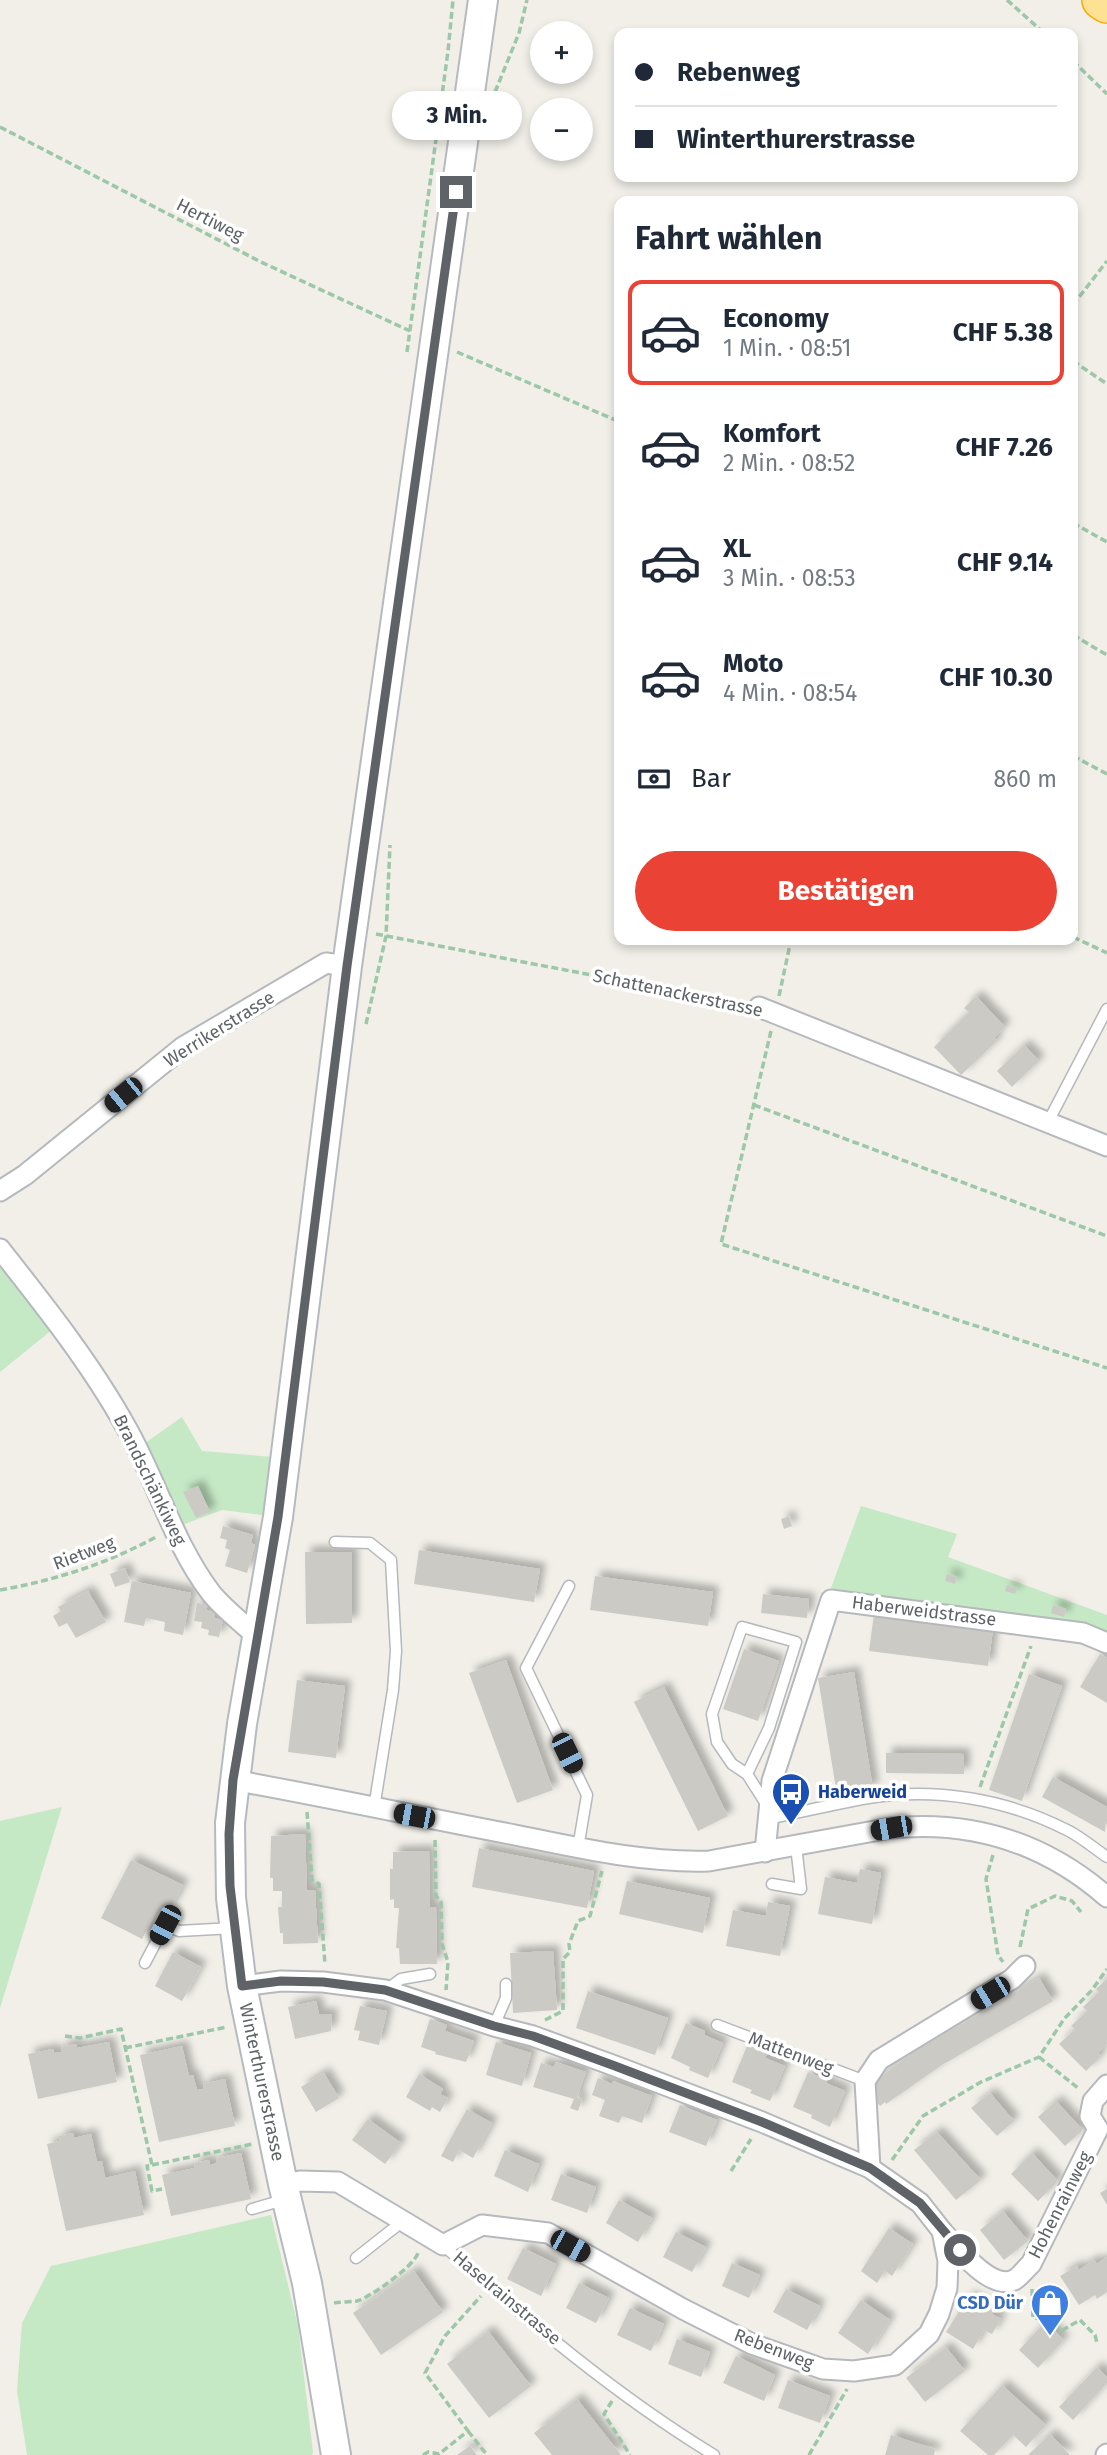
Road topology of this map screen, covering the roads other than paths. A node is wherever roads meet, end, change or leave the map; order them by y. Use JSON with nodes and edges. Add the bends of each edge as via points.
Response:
{"nodes":[{"id":1,"x":483,"y":0,"type":"edge"},
{"id":2,"x":347,"y":966,"type":"junction"},
{"id":3,"x":1107,"y":1009,"type":"edge"},
{"id":4,"x":767,"y":1010,"type":"road end"},
{"id":5,"x":1048,"y":1122,"type":"junction"},
{"id":6,"x":1107,"y":1146,"type":"edge"},
{"id":7,"x":0,"y":1191,"type":"edge"},
{"id":8,"x":0,"y":1249,"type":"edge"},
{"id":9,"x":335,"y":1542,"type":"dead end"},
{"id":10,"x":569,"y":1586,"type":"dead end"},
{"id":11,"x":258,"y":1637,"type":"junction"},
{"id":12,"x":1107,"y":1643,"type":"edge"},
{"id":13,"x":747,"y":1774,"type":"junction"},
{"id":14,"x":233,"y":1780,"type":"junction"},
{"id":15,"x":374,"y":1808,"type":"junction"},
{"id":16,"x":768,"y":1814,"type":"junction"},
{"id":17,"x":796,"y":1846,"type":"junction"},
{"id":18,"x":578,"y":1848,"type":"junction"},
{"id":19,"x":765,"y":1852,"type":"junction"},
{"id":20,"x":1107,"y":1857,"type":"edge"},
{"id":21,"x":772,"y":1884,"type":"dead end"},
{"id":22,"x":1107,"y":1897,"type":"edge"},
{"id":23,"x":233,"y":1928,"type":"junction"},
{"id":24,"x":145,"y":1963,"type":"dead end"},
{"id":25,"x":1019,"y":1973,"type":"road end"},
{"id":26,"x":430,"y":1974,"type":"dead end"},
{"id":27,"x":506,"y":1984,"type":"dead end"},
{"id":28,"x":242,"y":1986,"type":"junction"},
{"id":29,"x":385,"y":1990,"type":"junction"},
{"id":30,"x":717,"y":2025,"type":"dead end"},
{"id":31,"x":494,"y":2026,"type":"junction"},
{"id":32,"x":865,"y":2081,"type":"junction"},
{"id":33,"x":1107,"y":2085,"type":"edge"},
{"id":34,"x":875,"y":2172,"type":"junction"},
{"id":35,"x":285,"y":2192,"type":"junction"},
{"id":36,"x":252,"y":2209,"type":"dead end"},
{"id":37,"x":403,"y":2221,"type":"junction"},
{"id":38,"x":942,"y":2231,"type":"junction"},
{"id":39,"x":443,"y":2245,"type":"junction"},
{"id":40,"x":356,"y":2258,"type":"dead end"},
{"id":41,"x":336,"y":2455,"type":"edge"},
{"id":42,"x":714,"y":2455,"type":"edge"}],
"edges":[{"from":1,"to":2,"type":"main road","name":"Winterthurerstrasse"},
{"from":2,"to":7,"type":"street","name":"Werrikerstrasse","via":[[326,963],[183,1047]]},
{"from":2,"to":11,"type":"main road","name":"Winterthurerstrasse","via":[[278,1517]]},
{"from":3,"to":5,"type":"lane"},
{"from":4,"to":5,"type":"street","name":"Schattenackerstrasse"},
{"from":5,"to":6,"type":"street","name":"Schattenackerstrasse"},
{"from":8,"to":11,"type":"street","name":"Brandschänkiweg","via":[[108,1396],[138,1448],[193,1566],[214,1596]]},
{"from":9,"to":15,"type":"lane","via":[[370,1543],[391,1560],[396,1651]]},
{"from":10,"to":18,"type":"lane","via":[[526,1668],[587,1795]]},
{"from":11,"to":14,"type":"main road","name":"Winterthurerstrasse"},
{"from":12,"to":16,"type":"street","name":"Haberweidstrasse","via":[[1083,1633],[1034,1625],[831,1600],[772,1781]]},
{"from":13,"to":13,"type":"lane","via":[[769,1728],[796,1642],[741,1627],[712,1714],[717,1742],[732,1764]]},
{"from":13,"to":16,"type":"lane"},
{"from":14,"to":15,"type":"street"},
{"from":14,"to":23,"type":"main road","name":"Winterthurerstrasse","via":[[229,1847]]},
{"from":15,"to":18,"type":"street"},
{"from":16,"to":19,"type":"street","name":"Haberweidstrasse"},
{"from":16,"to":20,"type":"lane","via":[[928,1793],[1009,1807],[1067,1830]]},
{"from":17,"to":19,"type":"street"},
{"from":17,"to":21,"type":"lane","via":[[801,1889]]},
{"from":17,"to":22,"type":"street","via":[[891,1828],[950,1826],[1034,1849]]},
{"from":18,"to":19,"type":"street","via":[[681,1862]]},
{"from":23,"to":24,"type":"lane","via":[[178,1931],[165,1925]]},
{"from":23,"to":28,"type":"main road","name":"Winterthurerstrasse"},
{"from":25,"to":32,"type":"street","via":[[878,2060]]},
{"from":26,"to":29,"type":"lane","via":[[401,1979]]},
{"from":27,"to":31,"type":"lane","via":[[506,1998]]},
{"from":28,"to":29,"type":"street","name":"Rebenweg","via":[[323,1982]]},
{"from":28,"to":35,"type":"main road","name":"Winterthurerstrasse"},
{"from":29,"to":31,"type":"street","name":"Rebenweg"},
{"from":30,"to":32,"type":"lane","name":"Mattenweg"},
{"from":31,"to":34,"type":"street","name":"Rebenweg","via":[[533,2036],[762,2122]]},
{"from":32,"to":34,"type":"street"},
{"from":33,"to":38,"type":"street","name":"Hohenrainweg","via":[[1093,2101],[1090,2116],[1098,2129],[1031,2264],[1014,2280],[998,2281],[978,2269]]},
{"from":34,"to":38,"type":"street","name":"Rebenweg","via":[[920,2203]]},
{"from":35,"to":36,"type":"lane"},
{"from":35,"to":37,"type":"street","name":"Haselrainstrasse","via":[[300,2181],[338,2182]]},
{"from":35,"to":41,"type":"main road","name":"Winterthurerstrasse","via":[[307,2283]]},
{"from":37,"to":39,"type":"street","name":"Haselrainstrasse"},
{"from":37,"to":40,"type":"lane"},
{"from":38,"to":39,"type":"street","name":"Rebenweg","via":[[947,2288],[929,2334],[895,2364],[854,2371],[823,2368],[752,2344],[548,2233],[482,2225]]},
{"from":39,"to":42,"type":"lane","name":"Haselrainstrasse","via":[[619,2391]]}]}
